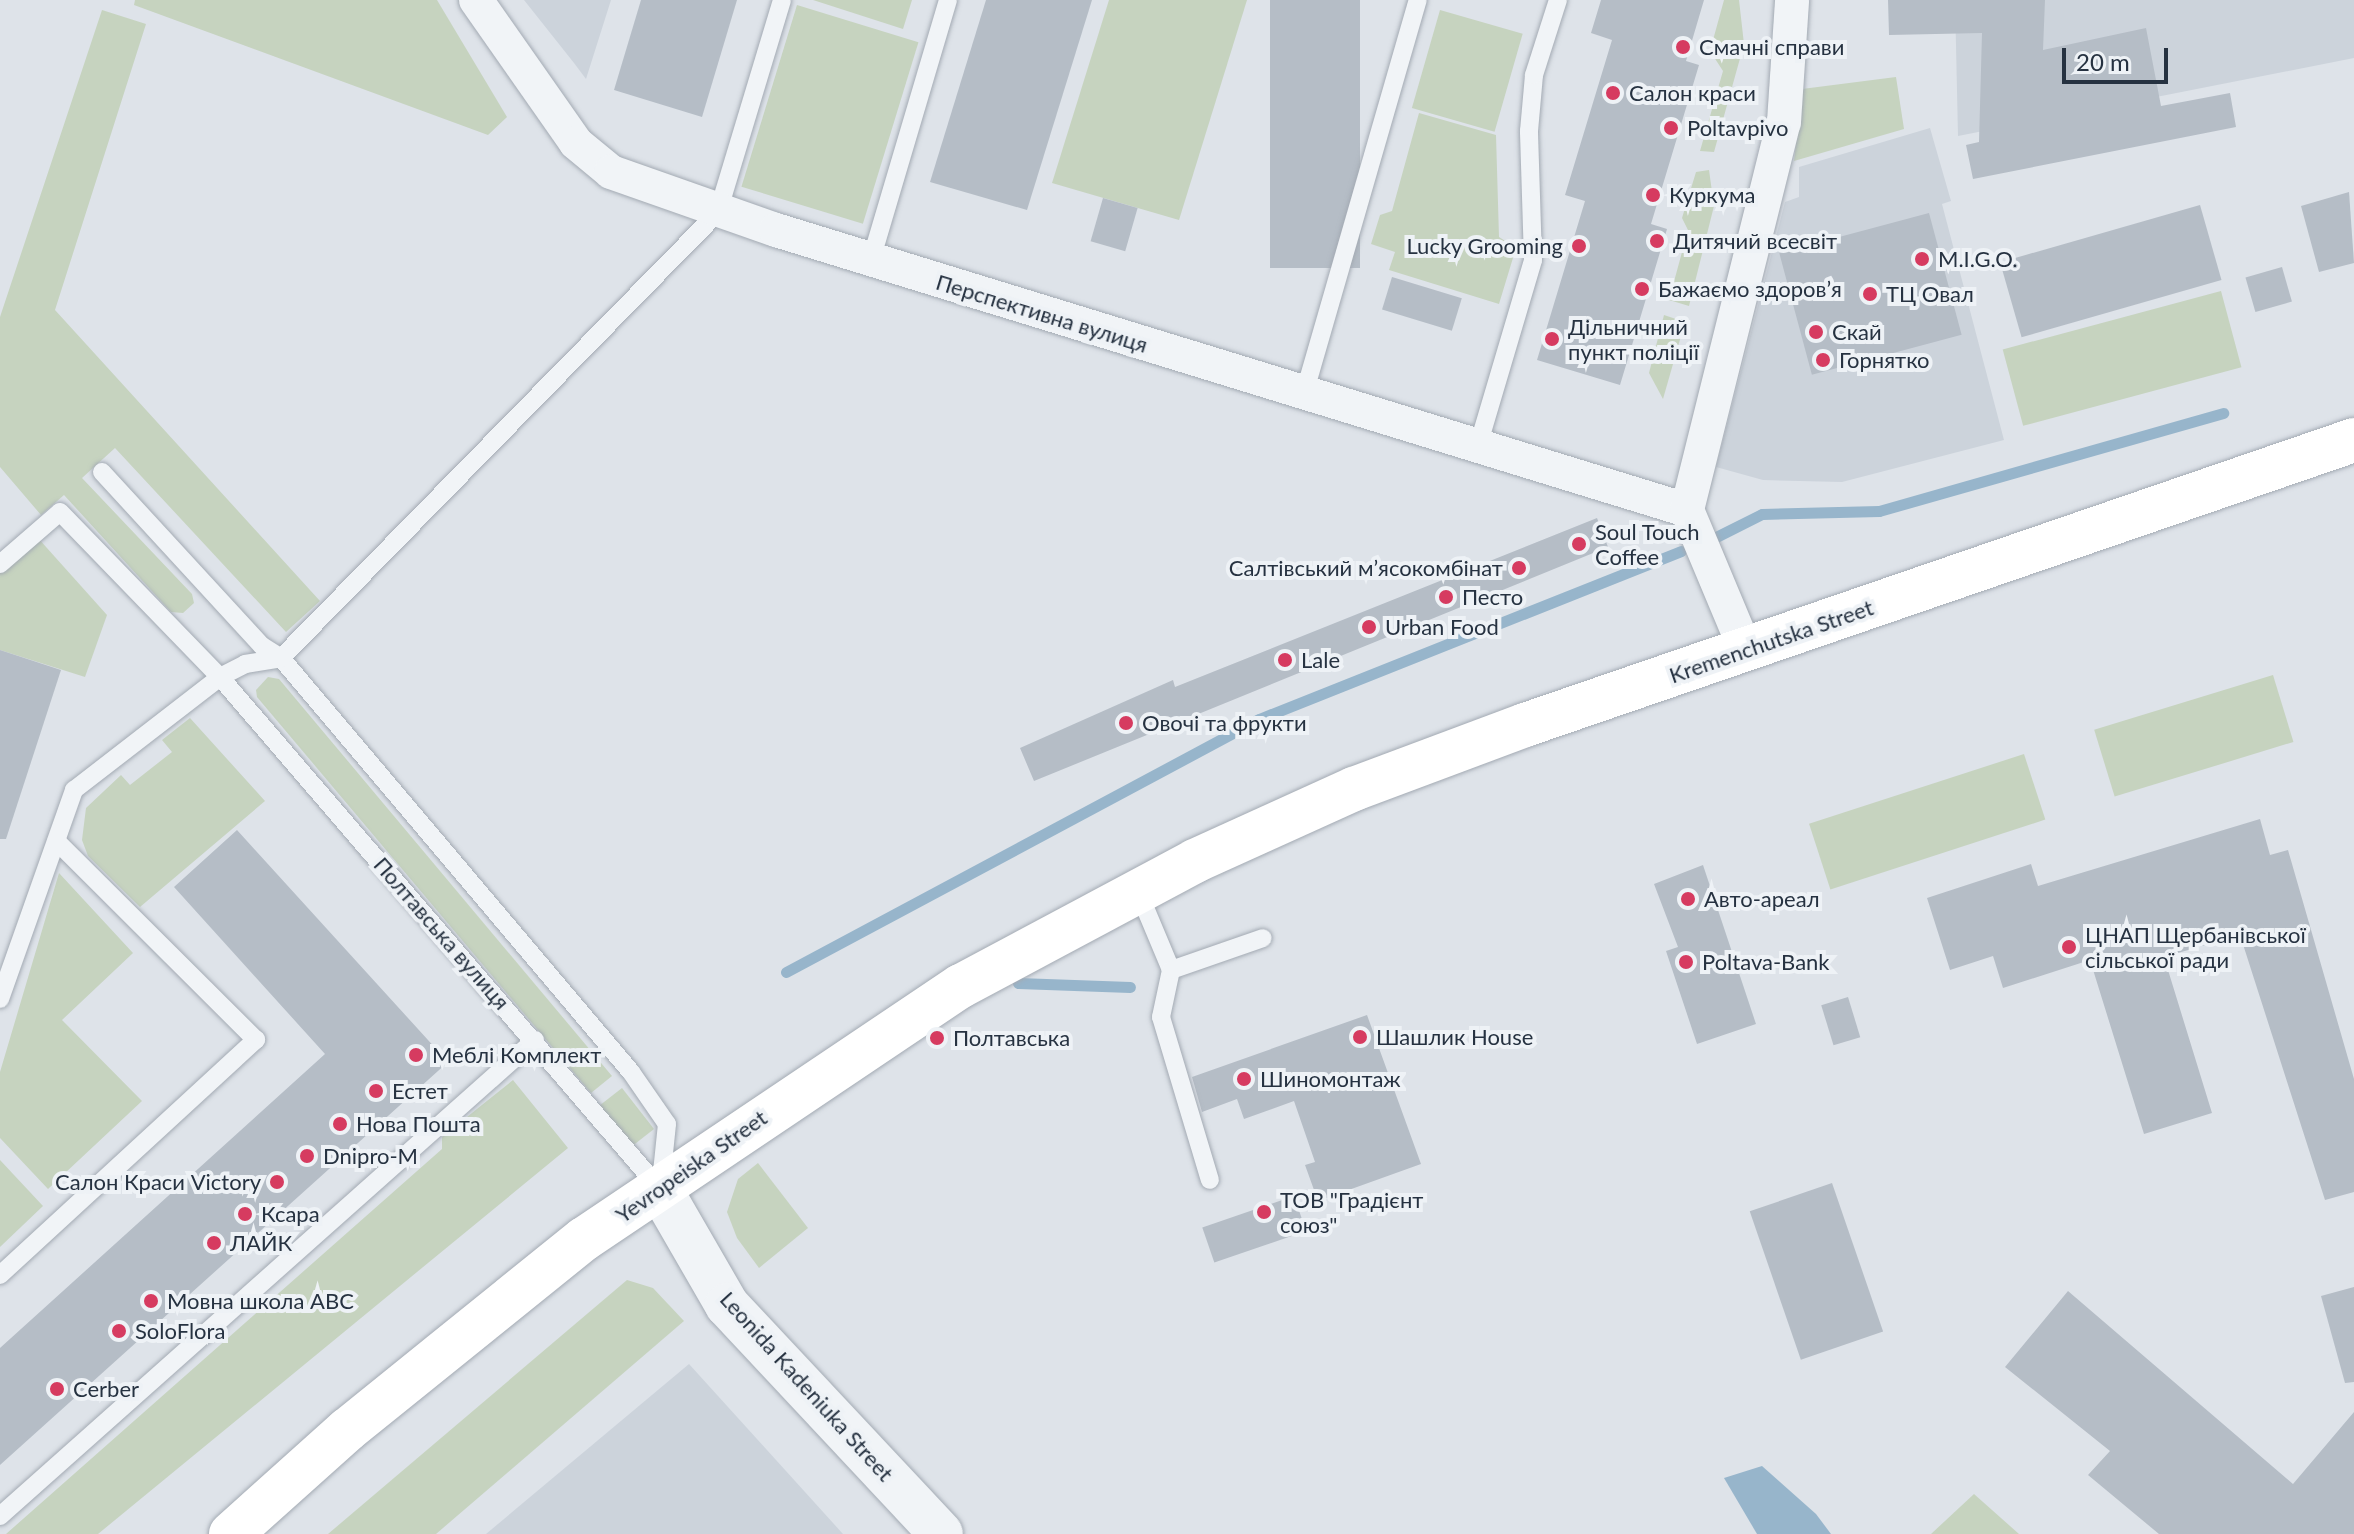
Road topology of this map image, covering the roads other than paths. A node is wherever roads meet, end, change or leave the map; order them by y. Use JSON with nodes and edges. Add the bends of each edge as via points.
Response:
{"nodes":[{"id":1,"x":476,"y":0,"type":"edge"},
{"id":2,"x":782,"y":0,"type":"edge"},
{"id":3,"x":948,"y":0,"type":"edge"},
{"id":4,"x":1418,"y":0,"type":"edge"},
{"id":5,"x":1558,"y":0,"type":"edge"},
{"id":6,"x":1792,"y":0,"type":"edge"},
{"id":7,"x":718,"y":212,"type":"junction"},
{"id":8,"x":871,"y":260,"type":"junction"},
{"id":9,"x":1304,"y":394,"type":"junction"},
{"id":10,"x":2354,"y":440,"type":"edge"},
{"id":11,"x":1478,"y":446,"type":"junction"},
{"id":12,"x":102,"y":472,"type":"dead end"},
{"id":13,"x":1687,"y":510,"type":"junction"},
{"id":14,"x":0,"y":564,"type":"edge"},
{"id":15,"x":1746,"y":651,"type":"junction"},
{"id":16,"x":281,"y":658,"type":"junction"},
{"id":17,"x":220,"y":677,"type":"junction"},
{"id":18,"x":56,"y":841,"type":"junction"},
{"id":19,"x":1195,"y":861,"type":"joint"},
{"id":20,"x":1138,"y":891,"type":"junction"},
{"id":21,"x":1263,"y":938,"type":"dead end"},
{"id":22,"x":1171,"y":970,"type":"junction"},
{"id":23,"x":0,"y":999,"type":"edge"},
{"id":24,"x":535,"y":1040,"type":"junction"},
{"id":25,"x":1210,"y":1180,"type":"dead end"},
{"id":26,"x":660,"y":1189,"type":"junction"},
{"id":27,"x":0,"y":1275,"type":"edge"},
{"id":28,"x":0,"y":1516,"type":"edge"},
{"id":29,"x":231,"y":1534,"type":"edge"},
{"id":30,"x":941,"y":1534,"type":"edge"}],
"edges":[{"from":1,"to":7,"type":"street","name":"Перспективна вулиця","via":[[593,162]]},
{"from":2,"to":7,"type":"lane"},
{"from":3,"to":8,"type":"lane"},
{"from":4,"to":9,"type":"lane"},
{"from":5,"to":11,"type":"lane","via":[[1533,90],[1533,260]]},
{"from":6,"to":13,"type":"street","via":[[1791,80],[1781,137]]},
{"from":7,"to":8,"type":"street","name":"Перспективна вулиця"},
{"from":7,"to":16,"type":"lane"},
{"from":8,"to":9,"type":"street","name":"Перспективна вулиця"},
{"from":9,"to":11,"type":"street","name":"Перспективна вулиця"},
{"from":10,"to":15,"type":"highway","name":"Kremenchutska Street"},
{"from":11,"to":13,"type":"street","name":"Перспективна вулиця"},
{"from":12,"to":16,"type":"lane","via":[[262,646]]},
{"from":13,"to":15,"type":"street"},
{"from":14,"to":17,"type":"lane","name":"Полтавська вулиця","via":[[60,512]]},
{"from":15,"to":19,"type":"highway","name":"Kremenchutska Street","via":[[1354,789]]},
{"from":16,"to":17,"type":"lane","via":[[245,664]]},
{"from":16,"to":26,"type":"lane","via":[[631,1072],[667,1124]]},
{"from":17,"to":18,"type":"lane","via":[[74,790]]},
{"from":17,"to":24,"type":"lane","name":"Полтавська вулиця"},
{"from":18,"to":23,"type":"lane"},
{"from":18,"to":27,"type":"lane","via":[[256,1040]]},
{"from":19,"to":20,"type":"highway","name":"Yevropeiska Street"},
{"from":20,"to":22,"type":"lane"},
{"from":20,"to":26,"type":"highway","name":"Yevropeiska Street","via":[[961,986]]},
{"from":21,"to":22,"type":"lane"},
{"from":22,"to":25,"type":"lane","via":[[1161,1017]]},
{"from":24,"to":26,"type":"lane","name":"Полтавська вулиця"},
{"from":24,"to":28,"type":"lane"},
{"from":26,"to":29,"type":"highway","name":"Yevropeiska Street","via":[[575,1247],[347,1430]]},
{"from":26,"to":30,"type":"street","name":"Leonida Kadeniuka Street","via":[[727,1305]]}]}
